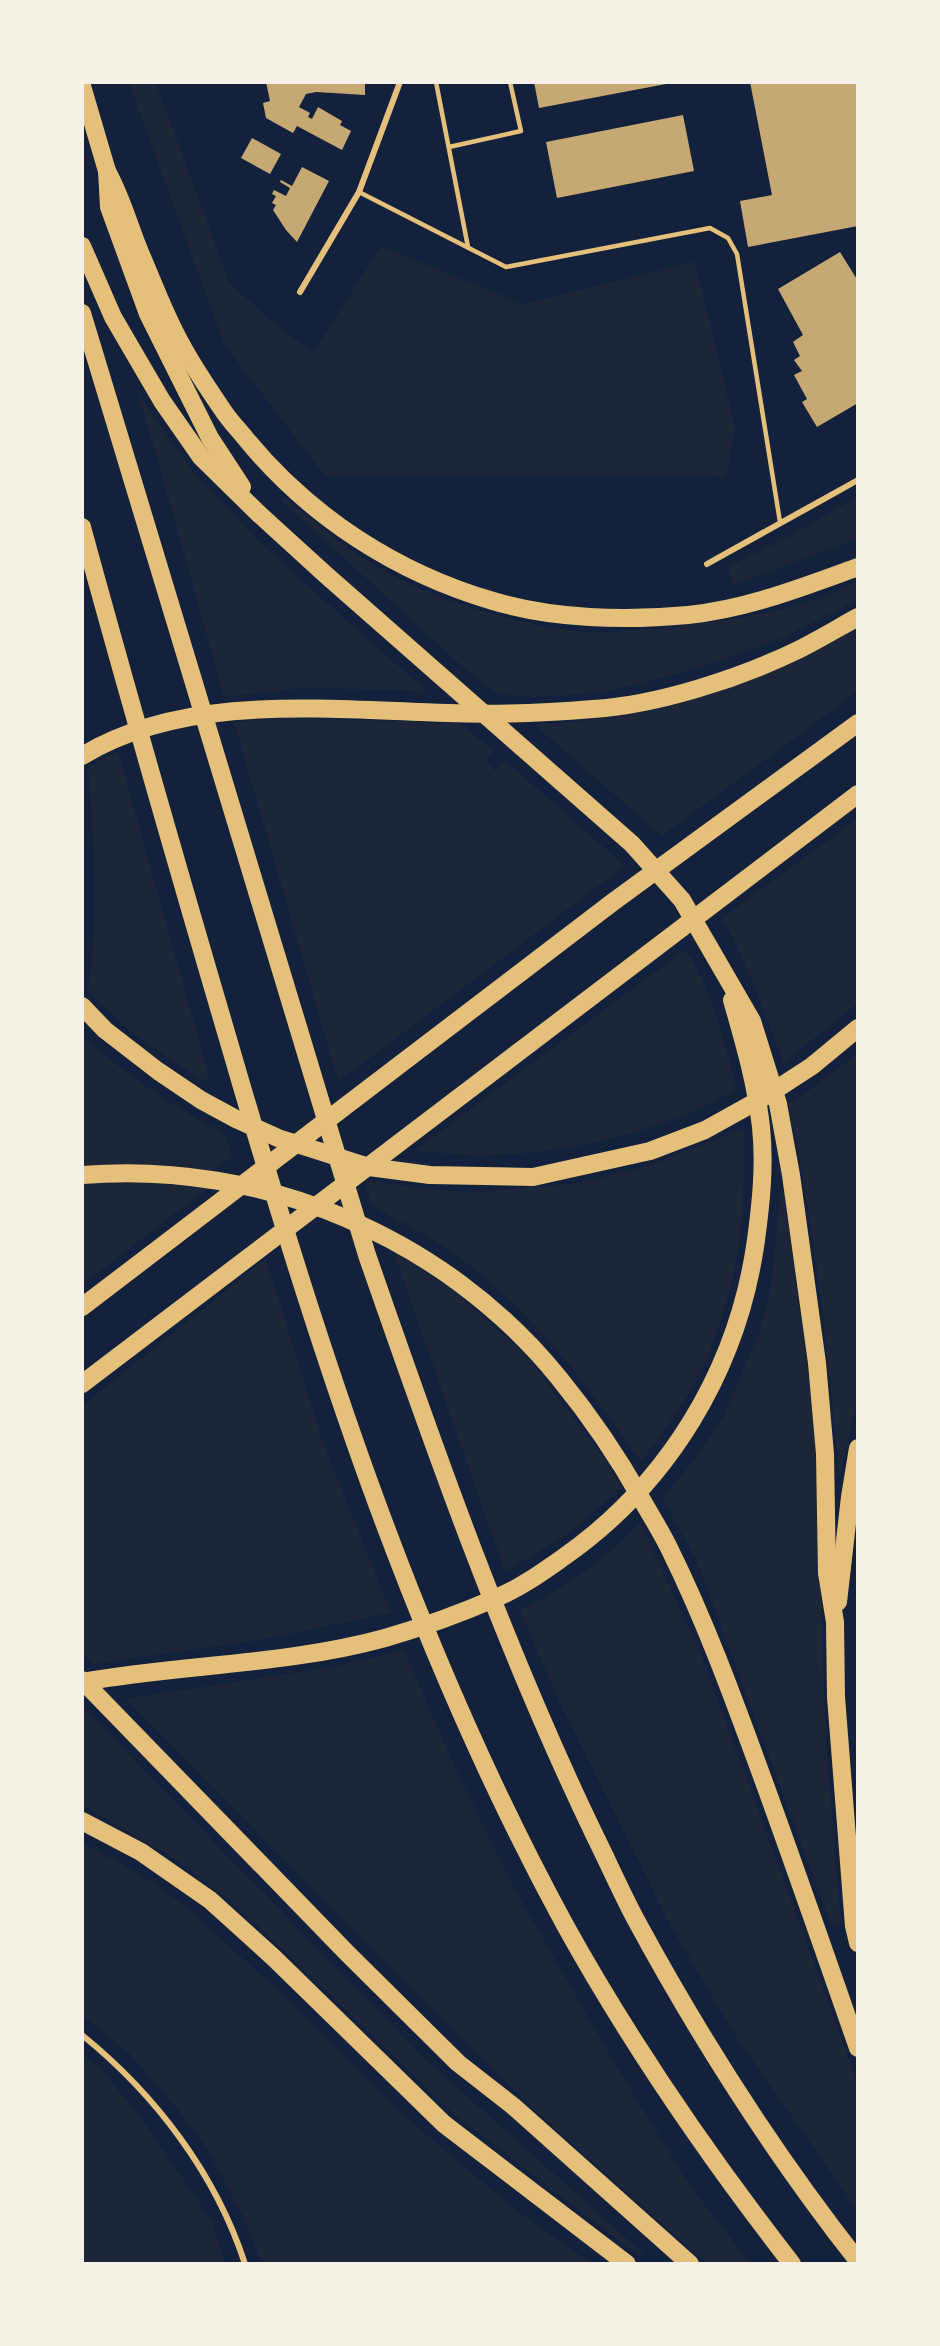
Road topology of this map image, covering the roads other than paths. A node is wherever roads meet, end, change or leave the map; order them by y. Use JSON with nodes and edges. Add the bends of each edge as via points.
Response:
{"nodes":[{"id":1,"x":400,"y":82,"type":"edge"},
{"id":2,"x":436,"y":82,"type":"edge"},
{"id":3,"x":510,"y":82,"type":"edge"},
{"id":4,"x":82,"y":86,"type":"edge"},
{"id":5,"x":449,"y":147,"type":"junction"},
{"id":6,"x":107,"y":171,"type":"junction"},
{"id":7,"x":359,"y":192,"type":"junction"},
{"id":8,"x":82,"y":246,"type":"edge"},
{"id":9,"x":468,"y":247,"type":"junction"},
{"id":10,"x":300,"y":292,"type":"dead end"},
{"id":11,"x":82,"y":313,"type":"edge"},
{"id":12,"x":858,"y":480,"type":"edge"},
{"id":13,"x":259,"y":514,"type":"junction"},
{"id":14,"x":780,"y":522,"type":"junction"},
{"id":15,"x":82,"y":527,"type":"edge"},
{"id":16,"x":707,"y":564,"type":"dead end"},
{"id":17,"x":858,"y":567,"type":"edge"},
{"id":18,"x":858,"y":617,"type":"edge"},
{"id":19,"x":858,"y":723,"type":"edge"},
{"id":20,"x":82,"y":756,"type":"edge"},
{"id":21,"x":858,"y":794,"type":"edge"},
{"id":22,"x":725,"y":976,"type":"junction"},
{"id":23,"x":82,"y":1006,"type":"edge"},
{"id":24,"x":858,"y":1028,"type":"edge"},
{"id":25,"x":82,"y":1175,"type":"edge"},
{"id":26,"x":82,"y":1307,"type":"edge"},
{"id":27,"x":82,"y":1384,"type":"edge"},
{"id":28,"x":858,"y":1448,"type":"edge"},
{"id":29,"x":835,"y":1622,"type":"junction"},
{"id":30,"x":82,"y":1681,"type":"edge"},
{"id":31,"x":82,"y":1821,"type":"edge"},
{"id":32,"x":858,"y":1943,"type":"edge"},
{"id":33,"x":82,"y":2035,"type":"edge"},
{"id":34,"x":858,"y":2048,"type":"edge"},
{"id":35,"x":858,"y":2261,"type":"edge"},
{"id":36,"x":245,"y":2264,"type":"edge"},
{"id":37,"x":627,"y":2264,"type":"edge"},
{"id":38,"x":690,"y":2264,"type":"edge"},
{"id":39,"x":792,"y":2264,"type":"edge"}],
"edges":[{"from":1,"to":7,"type":"street"},
{"from":2,"to":5,"type":"lane"},
{"from":3,"to":5,"type":"lane","via":[[521,131]]},
{"from":4,"to":6,"type":"highway"},
{"from":5,"to":9,"type":"lane"},
{"from":6,"to":13,"type":"highway","via":[[109,207],[148,314],[210,438]]},
{"from":6,"to":17,"type":"highway","via":[[179,341],[223,412],[296,493],[381,554],[494,602],[565,615],[632,618],[690,615],[737,606]]},
{"from":7,"to":9,"type":"lane"},
{"from":7,"to":10,"type":"street"},
{"from":8,"to":13,"type":"highway","via":[[113,317],[162,401],[201,457]]},
{"from":9,"to":14,"type":"lane","via":[[506,267],[710,228],[729,238],[736,254]]},
{"from":11,"to":35,"type":"highway","via":[[367,1256],[515,1657],[563,1769],[630,1907],[692,2019],[805,2192]]},
{"from":12,"to":14,"type":"street"},
{"from":13,"to":22,"type":"highway","via":[[597,813],[658,872],[682,900]]},
{"from":14,"to":16,"type":"street"},
{"from":15,"to":39,"type":"highway","via":[[153,784],[307,1301],[353,1441],[448,1684],[560,1914],[624,2025],[684,2119]]},
{"from":18,"to":20,"type":"highway","via":[[786,655],[720,681],[657,699],[596,709],[541,712],[302,708],[241,711],[159,725]]},
{"from":19,"to":26,"type":"highway","via":[[613,902]]},
{"from":21,"to":27,"type":"highway"},
{"from":22,"to":29,"type":"highway","via":[[752,1021],[767,1065],[791,1175],[818,1363],[828,1573]]},
{"from":22,"to":30,"type":"highway","via":[[755,1080],[761,1130],[762,1190],[752,1269],[725,1358],[705,1399],[655,1474],[612,1521],[572,1551],[500,1597],[454,1614],[343,1648]]},
{"from":23,"to":24,"type":"highway","via":[[105,1030],[158,1071],[236,1119],[278,1138],[369,1167],[430,1175],[533,1177],[650,1151],[705,1131],[766,1096],[812,1066]]},
{"from":25,"to":34,"type":"highway","via":[[164,1173],[219,1180],[328,1209],[407,1249],[453,1279],[518,1333],[558,1376],[623,1467],[670,1548],[725,1675]]},
{"from":28,"to":29,"type":"highway"},
{"from":29,"to":32,"type":"highway","via":[[836,1697]]},
{"from":30,"to":38,"type":"highway","via":[[458,2063],[513,2106]]},
{"from":31,"to":37,"type":"highway","via":[[141,1852],[210,1900],[444,2124]]},
{"from":33,"to":36,"type":"street","via":[[134,2081],[206,2176]]}]}
